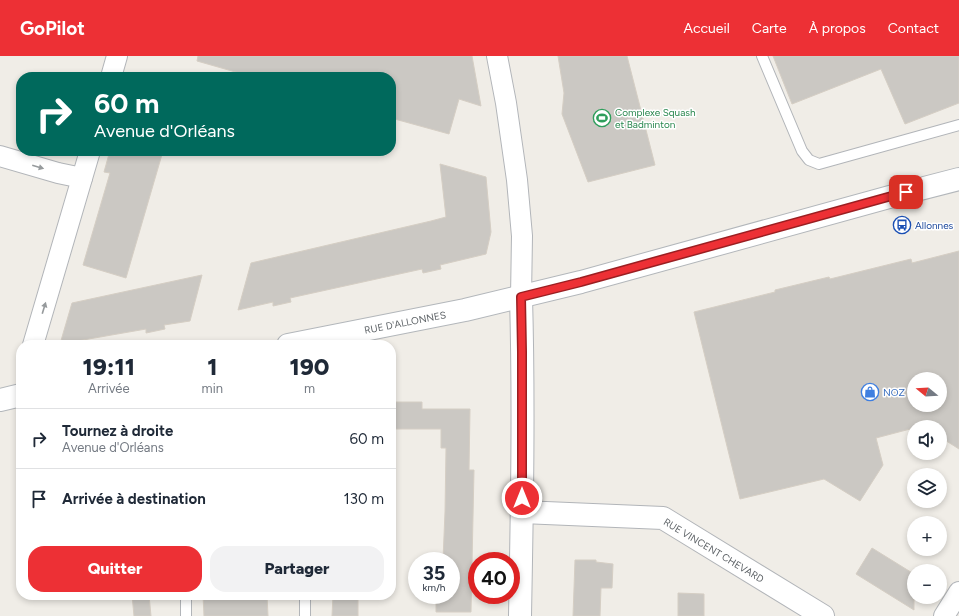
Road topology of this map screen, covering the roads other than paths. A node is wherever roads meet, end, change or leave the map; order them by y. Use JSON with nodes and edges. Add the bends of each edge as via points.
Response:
{"nodes":[{"id":1,"x":117,"y":56,"type":"edge"},
{"id":2,"x":497,"y":56,"type":"edge"},
{"id":3,"x":762,"y":56,"type":"edge"},
{"id":4,"x":112,"y":72,"type":"edge"},
{"id":5,"x":959,"y":125,"type":"edge"},
{"id":6,"x":0,"y":156,"type":"edge"},
{"id":7,"x":89,"y":156,"type":"edge"},
{"id":8,"x":82,"y":178,"type":"junction"},
{"id":9,"x":959,"y":179,"type":"edge"},
{"id":10,"x":521,"y":297,"type":"junction"},
{"id":11,"x":34,"y":340,"type":"edge"},
{"id":12,"x":313,"y":340,"type":"edge"},
{"id":13,"x":522,"y":512,"type":"junction"},
{"id":14,"x":959,"y":592,"type":"edge"},
{"id":15,"x":186,"y":600,"type":"edge"},
{"id":16,"x":305,"y":600,"type":"edge"},
{"id":17,"x":186,"y":616,"type":"edge"},
{"id":18,"x":305,"y":616,"type":"edge"},
{"id":19,"x":520,"y":616,"type":"edge"},
{"id":20,"x":823,"y":616,"type":"edge"},
{"id":21,"x":944,"y":616,"type":"edge"}],
"edges":[{"from":1,"to":4,"type":"street"},
{"from":2,"to":10,"type":"street","via":[[517,180],[522,236]]},
{"from":3,"to":5,"type":"lane","via":[[802,151],[809,160],[819,164]]},
{"from":6,"to":8,"type":"street","one_way":true},
{"from":7,"to":8,"type":"street"},
{"from":11,"to":8,"type":"street","one_way":true},
{"from":9,"to":10,"type":"main road","name":"RUE D'ALLONNES"},
{"from":10,"to":12,"type":"main road","name":"RUE D'ALLONNES"},
{"from":10,"to":13,"type":"main road"},
{"from":13,"to":19,"type":"main road"},
{"from":13,"to":20,"type":"main road","name":"RUE VINCENT CHEVARD","via":[[663,518]]},
{"from":14,"to":21,"type":"street"},
{"from":15,"to":17,"type":"lane"},
{"from":16,"to":18,"type":"lane"}]}
